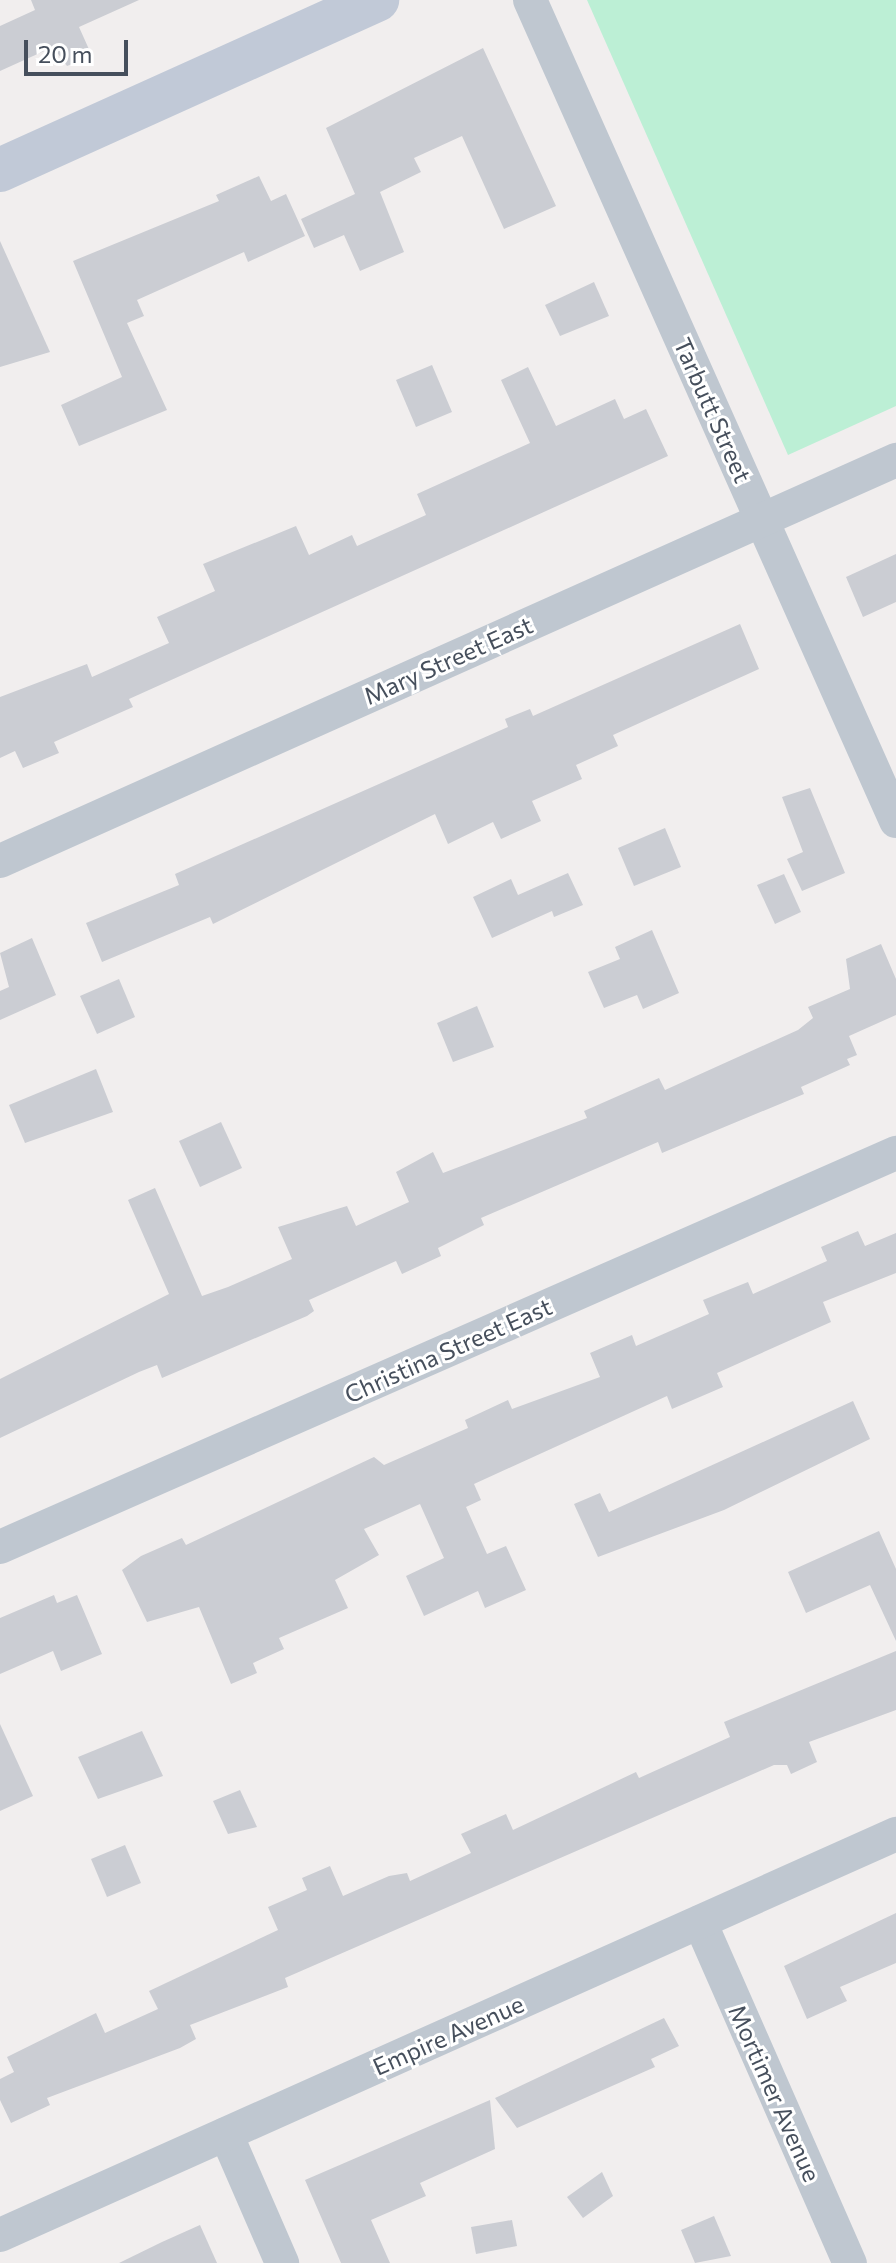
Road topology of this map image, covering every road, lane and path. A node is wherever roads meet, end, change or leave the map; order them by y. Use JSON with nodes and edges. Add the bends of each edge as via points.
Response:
{"nodes":[{"id":1,"x":377,"y":0,"type":"edge"},
{"id":2,"x":530,"y":0,"type":"edge"},
{"id":3,"x":0,"y":170,"type":"edge"},
{"id":4,"x":896,"y":460,"type":"edge"},
{"id":5,"x":762,"y":519,"type":"junction"},
{"id":6,"x":896,"y":821,"type":"edge"},
{"id":7,"x":0,"y":861,"type":"edge"},
{"id":8,"x":896,"y":1153,"type":"edge"},
{"id":9,"x":0,"y":1547,"type":"edge"},
{"id":10,"x":896,"y":1834,"type":"edge"},
{"id":11,"x":700,"y":1922,"type":"junction"},
{"id":12,"x":226,"y":2134,"type":"junction"},
{"id":13,"x":0,"y":2235,"type":"edge"},
{"id":14,"x":282,"y":2263,"type":"edge"},
{"id":15,"x":850,"y":2263,"type":"edge"}],
"edges":[{"from":1,"to":3,"type":"street"},
{"from":2,"to":5,"type":"street","name":"Tarbutt Street"},
{"from":4,"to":5,"type":"street","name":"Mary Street East"},
{"from":5,"to":6,"type":"street","name":"Tarbutt Street"},
{"from":5,"to":7,"type":"street","name":"Mary Street East"},
{"from":8,"to":9,"type":"street","name":"Christina Street East"},
{"from":10,"to":11,"type":"street","name":"Empire Avenue"},
{"from":11,"to":12,"type":"street","name":"Empire Avenue"},
{"from":11,"to":15,"type":"street","name":"Mortimer Avenue"},
{"from":12,"to":13,"type":"street","name":"Empire Avenue"},
{"from":12,"to":14,"type":"street"}]}
